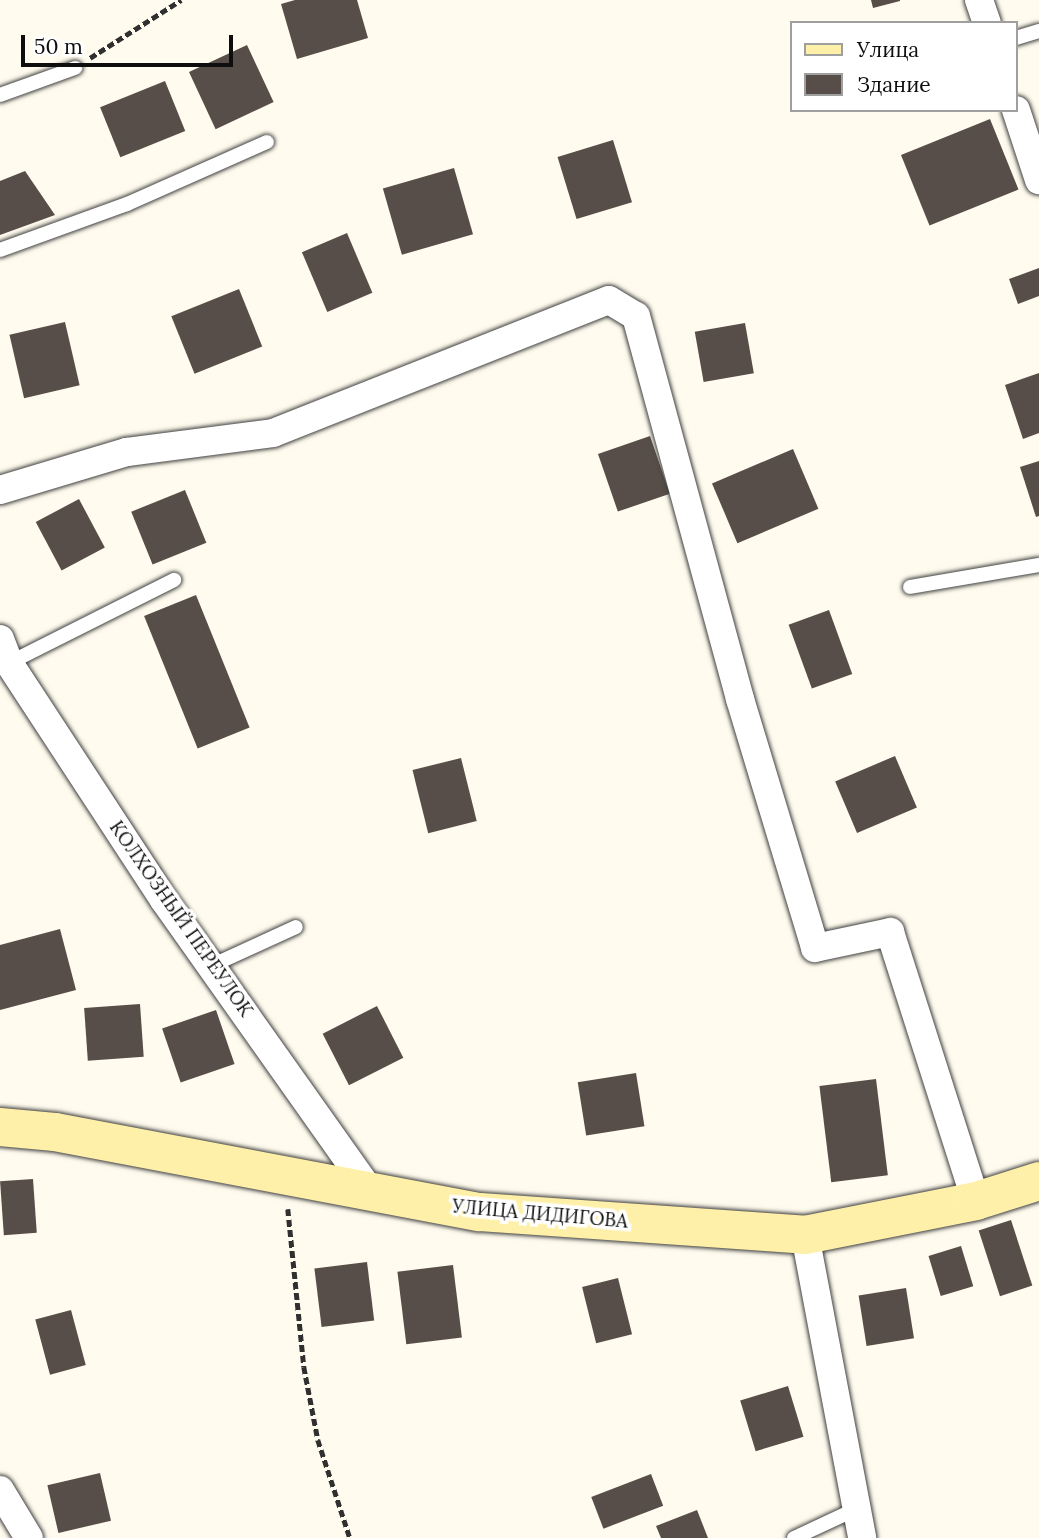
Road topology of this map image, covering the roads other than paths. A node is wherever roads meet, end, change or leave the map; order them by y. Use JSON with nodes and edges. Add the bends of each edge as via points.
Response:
{"nodes":[{"id":1,"x":979,"y":0,"type":"edge"},
{"id":2,"x":986,"y":21,"type":"edge"},
{"id":3,"x":1039,"y":31,"type":"edge"},
{"id":4,"x":1018,"y":37,"type":"edge"},
{"id":5,"x":75,"y":68,"type":"road end"},
{"id":6,"x":0,"y":95,"type":"edge"},
{"id":7,"x":1017,"y":112,"type":"edge"},
{"id":8,"x":267,"y":142,"type":"dead end"},
{"id":9,"x":1039,"y":180,"type":"edge"},
{"id":10,"x":0,"y":250,"type":"edge"},
{"id":11,"x":0,"y":490,"type":"edge"},
{"id":12,"x":1039,"y":565,"type":"edge"},
{"id":13,"x":174,"y":580,"type":"dead end"},
{"id":14,"x":910,"y":587,"type":"dead end"},
{"id":15,"x":4,"y":651,"type":"edge"},
{"id":16,"x":296,"y":926,"type":"dead end"},
{"id":17,"x":213,"y":965,"type":"junction"},
{"id":18,"x":0,"y":1127,"type":"edge"},
{"id":19,"x":1039,"y":1181,"type":"edge"},
{"id":20,"x":371,"y":1192,"type":"junction"},
{"id":21,"x":976,"y":1201,"type":"junction"},
{"id":22,"x":805,"y":1235,"type":"junction"},
{"id":23,"x":1,"y":1499,"type":"edge"},
{"id":24,"x":854,"y":1510,"type":"junction"},
{"id":25,"x":29,"y":1538,"type":"edge"},
{"id":26,"x":794,"y":1538,"type":"edge"},
{"id":27,"x":862,"y":1538,"type":"edge"}],
"edges":[{"from":1,"to":2,"type":"street"},
{"from":3,"to":4,"type":"lane"},
{"from":5,"to":6,"type":"lane"},
{"from":7,"to":9,"type":"street"},
{"from":8,"to":10,"type":"lane","via":[[127,204]]},
{"from":11,"to":21,"type":"street","via":[[127,452],[273,433],[609,300],[636,316],[740,699],[815,948],[890,932]]},
{"from":12,"to":14,"type":"lane"},
{"from":13,"to":15,"type":"lane"},
{"from":15,"to":17,"type":"street","name":"КОЛХОЗНЫЙ ПЕРЕУЛОК","via":[[164,900]]},
{"from":16,"to":17,"type":"lane"},
{"from":17,"to":20,"type":"street","name":"КОЛХОЗНЫЙ ПЕРЕУЛОК"},
{"from":18,"to":20,"type":"street","name":"УЛИЦА ДИДИГОВА","via":[[55,1132]]},
{"from":19,"to":21,"type":"street","name":"УЛИЦА ДИДИГОВА"},
{"from":20,"to":22,"type":"street","name":"УЛИЦА ДИДИГОВА","via":[[480,1212]]},
{"from":21,"to":22,"type":"street","name":"УЛИЦА ДИДИГОВА"},
{"from":22,"to":24,"type":"street"},
{"from":23,"to":25,"type":"street"},
{"from":24,"to":26,"type":"lane"},
{"from":24,"to":27,"type":"street"}]}
